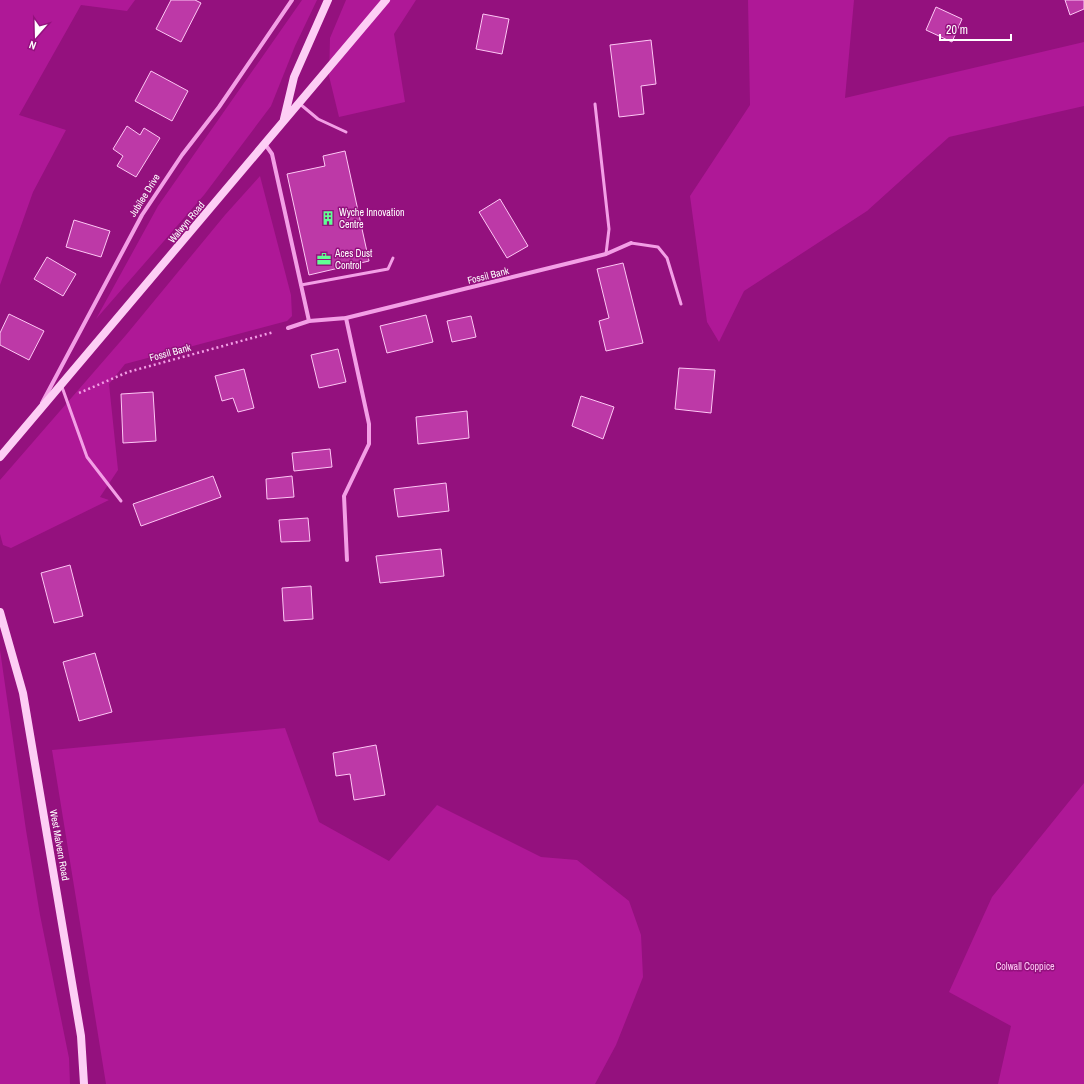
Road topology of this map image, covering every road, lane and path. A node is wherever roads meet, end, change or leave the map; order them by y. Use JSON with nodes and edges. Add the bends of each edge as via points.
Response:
{"nodes":[{"id":1,"x":292,"y":0,"type":"edge"},
{"id":2,"x":328,"y":0,"type":"edge"},
{"id":3,"x":386,"y":0,"type":"edge"},
{"id":4,"x":299,"y":103,"type":"junction"},
{"id":5,"x":595,"y":104,"type":"dead end"},
{"id":6,"x":284,"y":121,"type":"junction"},
{"id":7,"x":346,"y":132,"type":"dead end"},
{"id":8,"x":265,"y":144,"type":"junction"},
{"id":9,"x":631,"y":243,"type":"joint"},
{"id":10,"x":606,"y":254,"type":"junction"},
{"id":11,"x":393,"y":258,"type":"dead end"},
{"id":12,"x":301,"y":285,"type":"junction"},
{"id":13,"x":682,"y":304,"type":"dead end"},
{"id":14,"x":346,"y":318,"type":"junction"},
{"id":15,"x":309,"y":321,"type":"junction"},
{"id":16,"x":288,"y":328,"type":"joint"},
{"id":17,"x":61,"y":384,"type":"junction"},
{"id":18,"x":66,"y":399,"type":"junction"},
{"id":19,"x":36,"y":415,"type":"junction"},
{"id":20,"x":0,"y":456,"type":"edge"},
{"id":21,"x":121,"y":501,"type":"dead end"},
{"id":22,"x":347,"y":560,"type":"dead end"},
{"id":23,"x":0,"y":612,"type":"edge"},
{"id":24,"x":84,"y":1084,"type":"edge"}],
"edges":[{"from":1,"to":19,"type":"street","name":"Jubilee Drive","via":[[142,215]]},
{"from":2,"to":6,"type":"main road","via":[[294,77]]},
{"from":3,"to":4,"type":"main road","name":"Walwyn Road"},
{"from":4,"to":6,"type":"main road","name":"Walwyn Road"},
{"from":4,"to":7,"type":"lane","via":[[318,119]]},
{"from":5,"to":10,"type":"lane","via":[[610,229]]},
{"from":6,"to":8,"type":"main road","name":"Walwyn Road"},
{"from":8,"to":12,"type":"street","via":[[272,154]]},
{"from":8,"to":17,"type":"main road","name":"Walwyn Road"},
{"from":9,"to":10,"type":"street","name":"Fossil Bank"},
{"from":9,"to":13,"type":"lane","via":[[658,247],[667,258]]},
{"from":10,"to":14,"type":"street","name":"Fossil Bank"},
{"from":11,"to":12,"type":"lane","via":[[388,268]]},
{"from":12,"to":15,"type":"street"},
{"from":14,"to":15,"type":"street","name":"Fossil Bank"},
{"from":14,"to":22,"type":"street","via":[[368,424],[369,444],[344,496]]},
{"from":15,"to":16,"type":"street","name":"Fossil Bank"},
{"from":16,"to":18,"type":"path","name":"Fossil Bank","via":[[128,372]]},
{"from":17,"to":18,"type":"lane"},
{"from":17,"to":19,"type":"main road","name":"Walwyn Road"},
{"from":18,"to":21,"type":"lane","via":[[87,457]]},
{"from":19,"to":20,"type":"main road","name":"Walwyn Road"},
{"from":23,"to":24,"type":"main road","name":"West Malvern Road","via":[[25,701],[80,1028]]}]}
